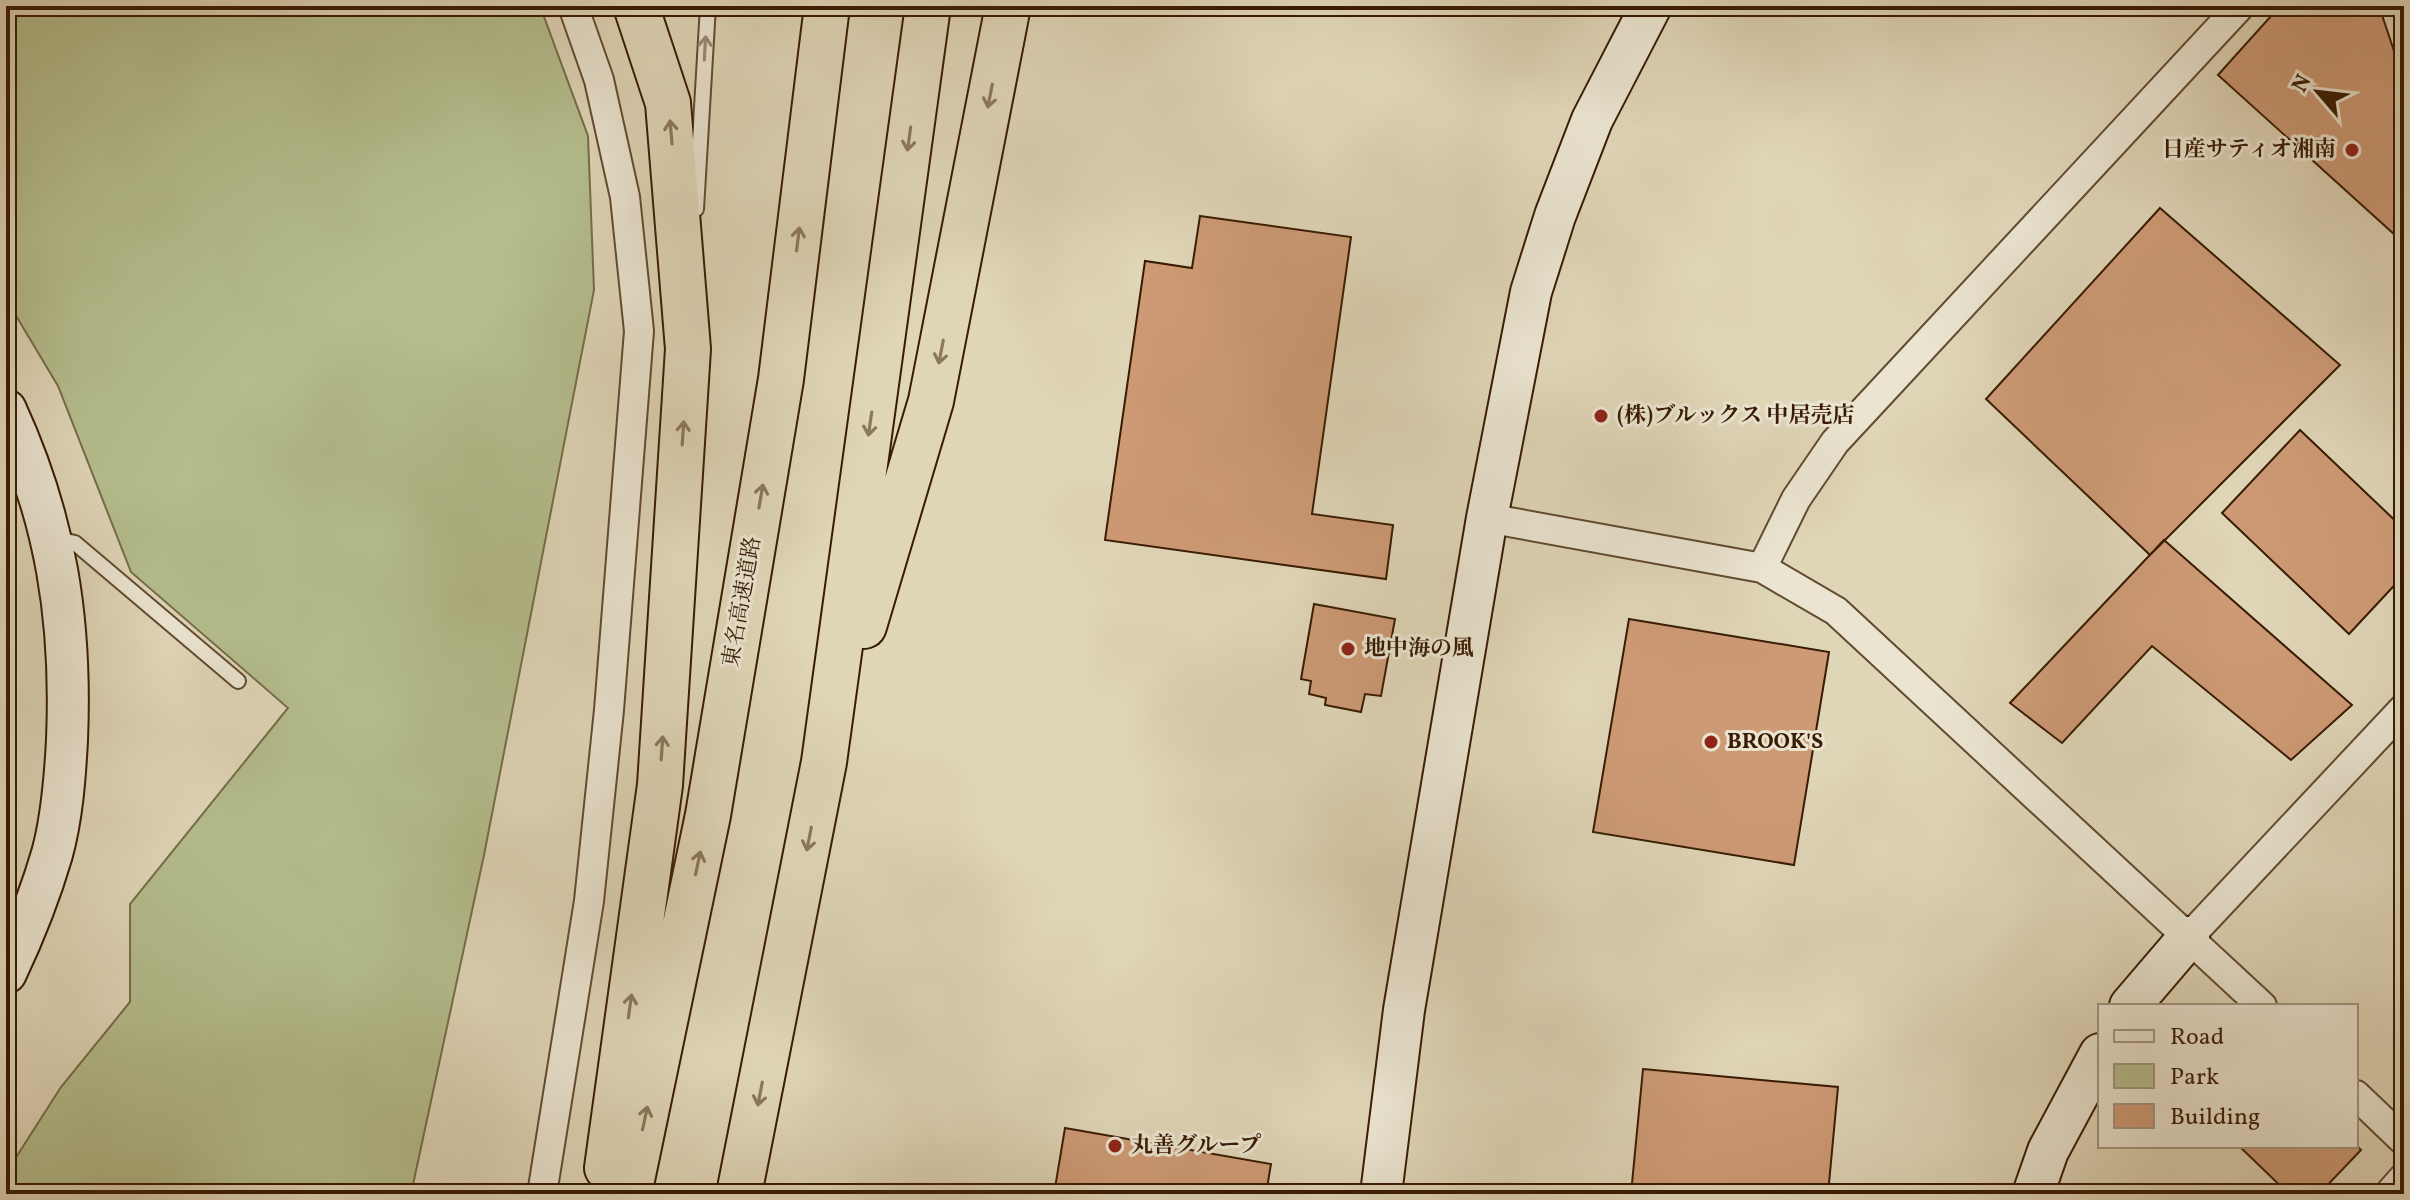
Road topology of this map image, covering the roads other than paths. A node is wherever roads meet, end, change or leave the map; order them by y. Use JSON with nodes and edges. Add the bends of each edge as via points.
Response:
{"nodes":[{"id":1,"x":573,"y":6,"type":"edge"},
{"id":2,"x":636,"y":6,"type":"edge"},
{"id":3,"x":708,"y":6,"type":"edge"},
{"id":4,"x":827,"y":6,"type":"edge"},
{"id":5,"x":928,"y":6,"type":"edge"},
{"id":6,"x":1651,"y":6,"type":"edge"},
{"id":7,"x":2240,"y":6,"type":"edge"},
{"id":8,"x":1006,"y":11,"type":"edge"},
{"id":9,"x":695,"y":225,"type":"dead end"},
{"id":10,"x":695,"y":240,"type":"dead end"},
{"id":11,"x":688,"y":349,"type":"junction"},
{"id":12,"x":6,"y":410,"type":"edge"},
{"id":13,"x":1487,"y":518,"type":"junction"},
{"id":14,"x":52,"y":538,"type":"junction"},
{"id":15,"x":1762,"y":568,"type":"junction"},
{"id":16,"x":238,"y":681,"type":"dead end"},
{"id":17,"x":2404,"y":708,"type":"edge"},
{"id":18,"x":824,"y":762,"type":"junction"},
{"id":19,"x":2189,"y":937,"type":"junction"},
{"id":20,"x":6,"y":973,"type":"edge"},
{"id":21,"x":2132,"y":1004,"type":"edge"},
{"id":22,"x":2260,"y":1004,"type":"edge"},
{"id":23,"x":2098,"y":1058,"type":"edge"},
{"id":24,"x":2358,"y":1097,"type":"edge"},
{"id":25,"x":2404,"y":1141,"type":"edge"},
{"id":26,"x":2404,"y":1177,"type":"edge"},
{"id":27,"x":542,"y":1194,"type":"edge"},
{"id":28,"x":604,"y":1194,"type":"edge"},
{"id":29,"x":629,"y":1194,"type":"edge"},
{"id":30,"x":739,"y":1194,"type":"edge"},
{"id":31,"x":1381,"y":1194,"type":"edge"},
{"id":32,"x":2033,"y":1194,"type":"edge"},
{"id":33,"x":2389,"y":1194,"type":"edge"}],
"edges":[{"from":1,"to":27,"type":"street","via":[[599,80],[625,197],[639,331],[589,901]]},
{"from":11,"to":2,"type":"highway","one_way":true,"via":[[668,103]]},
{"from":9,"to":3,"type":"lane","one_way":true},
{"from":29,"to":4,"type":"highway","name":"東名高速道路","one_way":true,"via":[[708,815],[781,379]]},
{"from":5,"to":18,"type":"highway","one_way":true},
{"from":6,"to":13,"type":"street","via":[[1592,120],[1531,292]]},
{"from":7,"to":15,"type":"street","via":[[1835,442],[1796,499]]},
{"from":8,"to":18,"type":"highway","one_way":true,"via":[[931,401]]},
{"from":10,"to":11,"type":"lane"},
{"from":28,"to":11,"type":"highway","one_way":true,"via":[[660,785]]},
{"from":12,"to":14,"type":"street","via":[[29,460]]},
{"from":13,"to":15,"type":"street"},
{"from":13,"to":31,"type":"street","via":[[1404,1010]]},
{"from":14,"to":16,"type":"lane","via":[[75,543]]},
{"from":14,"to":20,"type":"street","via":[[67,627],[65,783],[52,852]]},
{"from":15,"to":19,"type":"street","via":[[1836,611]]},
{"from":17,"to":19,"type":"street"},
{"from":18,"to":30,"type":"highway","one_way":true},
{"from":19,"to":21,"type":"street"},
{"from":19,"to":22,"type":"street"},
{"from":23,"to":32,"type":"street","via":[[2048,1151]]},
{"from":24,"to":25,"type":"street"},
{"from":26,"to":33,"type":"street"}]}
